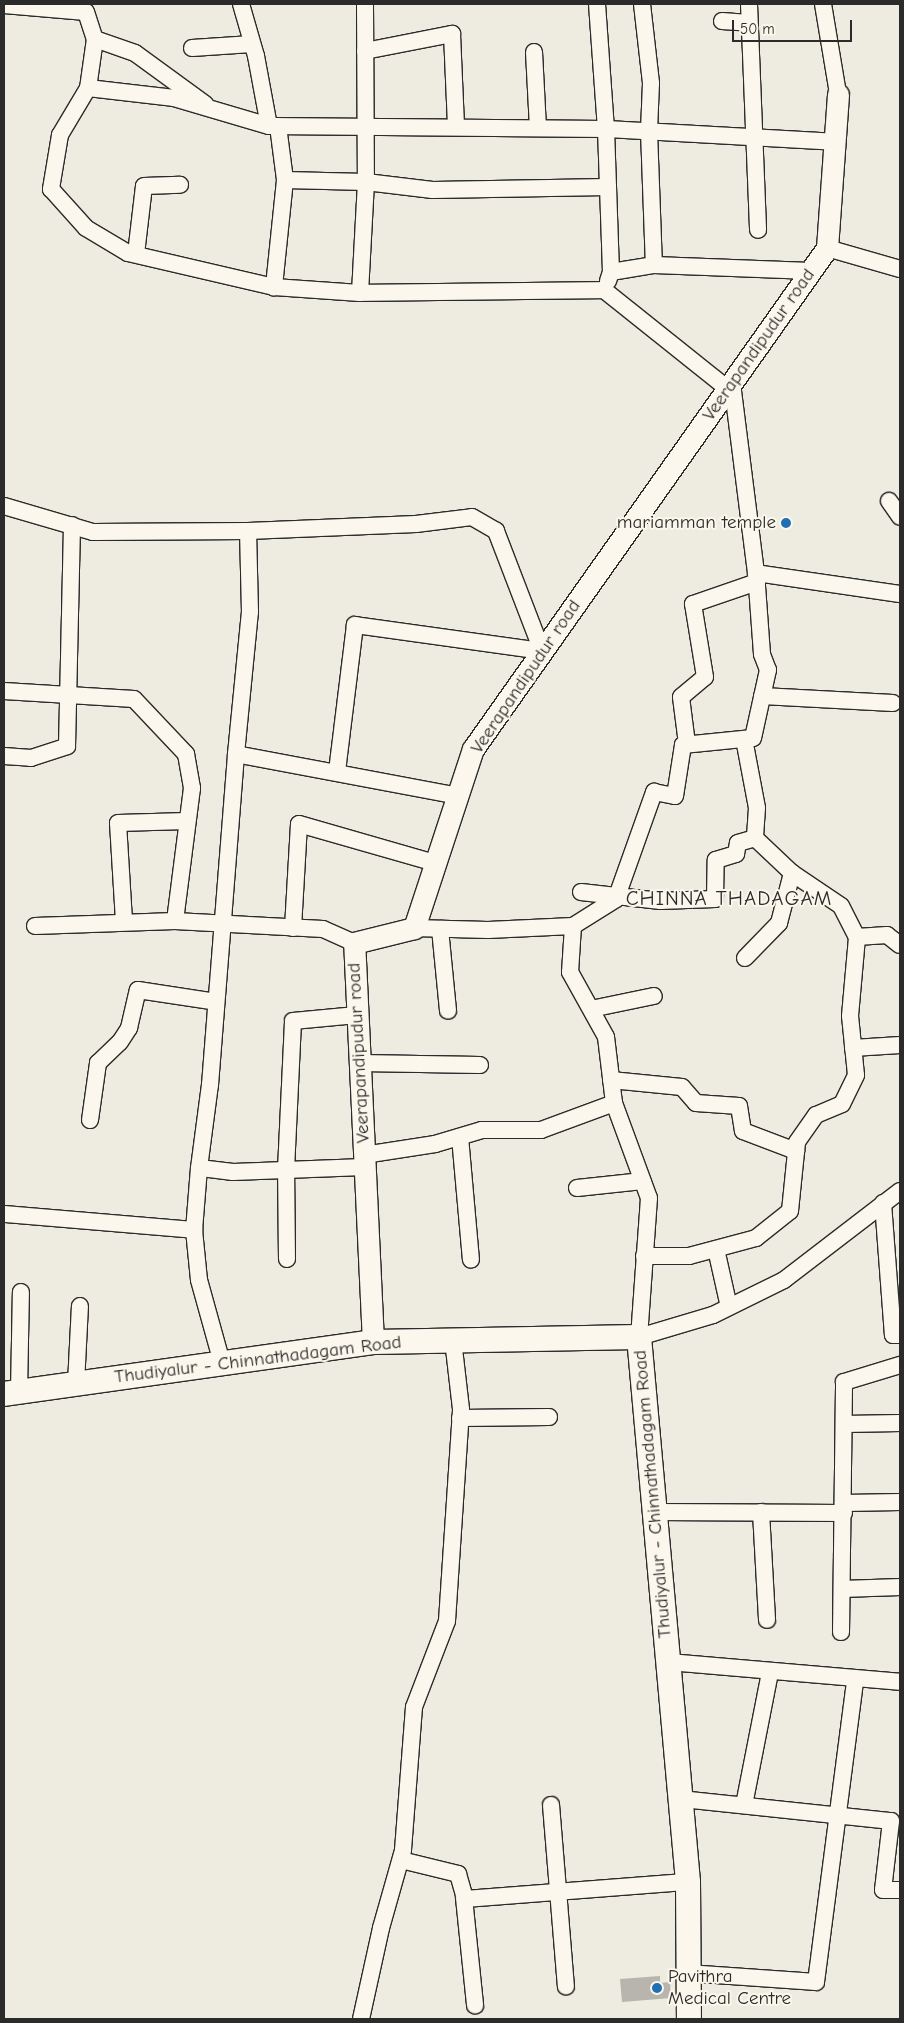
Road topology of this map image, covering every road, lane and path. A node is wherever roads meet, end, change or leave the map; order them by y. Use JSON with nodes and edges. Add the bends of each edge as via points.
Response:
{"nodes":[{"id":1,"x":241,"y":4,"type":"edge"},
{"id":2,"x":365,"y":4,"type":"edge"},
{"id":3,"x":597,"y":4,"type":"edge"},
{"id":4,"x":642,"y":4,"type":"edge"},
{"id":5,"x":748,"y":4,"type":"edge"},
{"id":6,"x":823,"y":4,"type":"edge"},
{"id":7,"x":14,"y":5,"type":"edge"},
{"id":8,"x":722,"y":21,"type":"dead end"},
{"id":9,"x":749,"y":23,"type":"junction"},
{"id":10,"x":95,"y":39,"type":"junction"},
{"id":11,"x":252,"y":44,"type":"junction"},
{"id":12,"x":192,"y":48,"type":"dead end"},
{"id":13,"x":365,"y":51,"type":"junction"},
{"id":14,"x":534,"y":52,"type":"dead end"},
{"id":15,"x":88,"y":88,"type":"junction"},
{"id":16,"x":838,"y":94,"type":"joint"},
{"id":17,"x":219,"y":114,"type":"junction"},
{"id":18,"x":274,"y":126,"type":"junction"},
{"id":19,"x":364,"y":126,"type":"junction"},
{"id":20,"x":456,"y":126,"type":"junction"},
{"id":21,"x":538,"y":128,"type":"junction"},
{"id":22,"x":606,"y":129,"type":"junction"},
{"id":23,"x":649,"y":131,"type":"junction"},
{"id":24,"x":754,"y":138,"type":"junction"},
{"id":25,"x":835,"y":142,"type":"junction"},
{"id":26,"x":286,"y":180,"type":"junction"},
{"id":27,"x":366,"y":182,"type":"junction"},
{"id":28,"x":180,"y":185,"type":"dead end"},
{"id":29,"x":608,"y":187,"type":"junction"},
{"id":30,"x":758,"y":230,"type":"dead end"},
{"id":31,"x":827,"y":248,"type":"junction"},
{"id":32,"x":136,"y":254,"type":"junction"},
{"id":33,"x":654,"y":265,"type":"junction"},
{"id":34,"x":900,"y":269,"type":"edge"},
{"id":35,"x":811,"y":271,"type":"junction"},
{"id":36,"x":611,"y":272,"type":"junction"},
{"id":37,"x":274,"y":287,"type":"junction"},
{"id":38,"x":604,"y":290,"type":"junction"},
{"id":39,"x":360,"y":293,"type":"junction"},
{"id":40,"x":730,"y":386,"type":"junction"},
{"id":41,"x":889,"y":501,"type":"dead end"},
{"id":42,"x":4,"y":506,"type":"edge"},
{"id":43,"x":900,"y":517,"type":"edge"},
{"id":44,"x":72,"y":525,"type":"junction"},
{"id":45,"x":248,"y":531,"type":"junction"},
{"id":46,"x":756,"y":578,"type":"junction"},
{"id":47,"x":900,"y":594,"type":"edge"},
{"id":48,"x":542,"y":651,"type":"junction"},
{"id":49,"x":4,"y":691,"type":"edge"},
{"id":50,"x":68,"y":695,"type":"junction"},
{"id":51,"x":762,"y":696,"type":"junction"},
{"id":52,"x":893,"y":703,"type":"dead end"},
{"id":53,"x":744,"y":739,"type":"junction"},
{"id":54,"x":687,"y":744,"type":"junction"},
{"id":55,"x":236,"y":754,"type":"junction"},
{"id":56,"x":4,"y":756,"type":"edge"},
{"id":57,"x":337,"y":772,"type":"junction"},
{"id":58,"x":458,"y":796,"type":"junction"},
{"id":59,"x":187,"y":821,"type":"junction"},
{"id":60,"x":755,"y":838,"type":"junction"},
{"id":61,"x":435,"y":863,"type":"junction"},
{"id":62,"x":792,"y":873,"type":"junction"},
{"id":63,"x":581,"y":892,"type":"dead end"},
{"id":64,"x":616,"y":899,"type":"junction"},
{"id":65,"x":124,"y":921,"type":"junction"},
{"id":66,"x":175,"y":921,"type":"junction"},
{"id":67,"x":222,"y":924,"type":"junction"},
{"id":68,"x":35,"y":926,"type":"dead end"},
{"id":69,"x":573,"y":926,"type":"junction"},
{"id":70,"x":293,"y":928,"type":"junction"},
{"id":71,"x":414,"y":928,"type":"junction"},
{"id":72,"x":440,"y":929,"type":"junction"},
{"id":73,"x":857,"y":937,"type":"junction"},
{"id":74,"x":354,"y":943,"type":"junction"},
{"id":75,"x":900,"y":945,"type":"edge"},
{"id":76,"x":745,"y":958,"type":"dead end"},
{"id":77,"x":654,"y":996,"type":"dead end"},
{"id":78,"x":216,"y":1002,"type":"junction"},
{"id":79,"x":591,"y":1010,"type":"junction"},
{"id":80,"x":448,"y":1011,"type":"dead end"},
{"id":81,"x":357,"y":1015,"type":"junction"},
{"id":82,"x":900,"y":1044,"type":"edge"},
{"id":83,"x":853,"y":1048,"type":"junction"},
{"id":84,"x":360,"y":1064,"type":"junction"},
{"id":85,"x":480,"y":1065,"type":"dead end"},
{"id":86,"x":611,"y":1080,"type":"junction"},
{"id":87,"x":614,"y":1103,"type":"junction"},
{"id":88,"x":90,"y":1120,"type":"dead end"},
{"id":89,"x":460,"y":1137,"type":"junction"},
{"id":90,"x":796,"y":1151,"type":"junction"},
{"id":91,"x":364,"y":1161,"type":"junction"},
{"id":92,"x":199,"y":1168,"type":"junction"},
{"id":93,"x":286,"y":1170,"type":"junction"},
{"id":94,"x":643,"y":1180,"type":"junction"},
{"id":95,"x":577,"y":1188,"type":"dead end"},
{"id":96,"x":900,"y":1190,"type":"edge"},
{"id":97,"x":883,"y":1204,"type":"junction"},
{"id":98,"x":4,"y":1214,"type":"edge"},
{"id":99,"x":194,"y":1230,"type":"junction"},
{"id":100,"x":716,"y":1249,"type":"junction"},
{"id":101,"x":644,"y":1256,"type":"junction"},
{"id":102,"x":288,"y":1259,"type":"dead end"},
{"id":103,"x":472,"y":1260,"type":"dead end"},
{"id":104,"x":21,"y":1292,"type":"dead end"},
{"id":105,"x":80,"y":1306,"type":"dead end"},
{"id":106,"x":729,"y":1307,"type":"junction"},
{"id":107,"x":900,"y":1335,"type":"edge"},
{"id":108,"x":639,"y":1337,"type":"junction"},
{"id":109,"x":453,"y":1340,"type":"junction"},
{"id":110,"x":373,"y":1342,"type":"junction"},
{"id":111,"x":222,"y":1363,"type":"junction"},
{"id":112,"x":900,"y":1365,"type":"edge"},
{"id":113,"x":76,"y":1384,"type":"junction"},
{"id":114,"x":11,"y":1393,"type":"edge"},
{"id":115,"x":460,"y":1418,"type":"junction"},
{"id":116,"x":549,"y":1418,"type":"dead end"},
{"id":117,"x":900,"y":1423,"type":"edge"},
{"id":118,"x":844,"y":1424,"type":"junction"},
{"id":119,"x":900,"y":1502,"type":"edge"},
{"id":120,"x":844,"y":1508,"type":"junction"},
{"id":121,"x":655,"y":1512,"type":"junction"},
{"id":122,"x":761,"y":1512,"type":"junction"},
{"id":123,"x":900,"y":1587,"type":"edge"},
{"id":124,"x":842,"y":1588,"type":"junction"},
{"id":125,"x":767,"y":1620,"type":"dead end"},
{"id":126,"x":842,"y":1632,"type":"dead end"},
{"id":127,"x":668,"y":1662,"type":"junction"},
{"id":128,"x":770,"y":1672,"type":"junction"},
{"id":129,"x":855,"y":1681,"type":"junction"},
{"id":130,"x":900,"y":1682,"type":"edge"},
{"id":131,"x":680,"y":1799,"type":"junction"},
{"id":132,"x":551,"y":1805,"type":"dead end"},
{"id":133,"x":744,"y":1805,"type":"junction"},
{"id":134,"x":838,"y":1813,"type":"junction"},
{"id":135,"x":401,"y":1860,"type":"junction"},
{"id":136,"x":688,"y":1882,"type":"junction"},
{"id":137,"x":900,"y":1890,"type":"edge"},
{"id":138,"x":558,"y":1892,"type":"junction"},
{"id":139,"x":464,"y":1898,"type":"junction"},
{"id":140,"x":688,"y":1972,"type":"junction"},
{"id":141,"x":566,"y":1986,"type":"dead end"},
{"id":142,"x":475,"y":2005,"type":"dead end"},
{"id":143,"x":361,"y":2019,"type":"edge"},
{"id":144,"x":689,"y":2019,"type":"edge"}],
"edges":[{"from":1,"to":11,"type":"street"},
{"from":2,"to":13,"type":"street"},
{"from":3,"to":22,"type":"street"},
{"from":4,"to":23,"type":"street","via":[[651,83]]},
{"from":5,"to":9,"type":"street"},
{"from":6,"to":16,"type":"street"},
{"from":7,"to":10,"type":"street","via":[[86,12]]},
{"from":8,"to":9,"type":"street"},
{"from":9,"to":24,"type":"street"},
{"from":10,"to":15,"type":"street"},
{"from":10,"to":17,"type":"street","via":[[135,53]]},
{"from":11,"to":12,"type":"street"},
{"from":11,"to":18,"type":"street"},
{"from":13,"to":19,"type":"street"},
{"from":13,"to":20,"type":"street","via":[[452,34]]},
{"from":14,"to":21,"type":"street"},
{"from":15,"to":17,"type":"street","via":[[174,98]]},
{"from":15,"to":32,"type":"street","via":[[60,135],[51,189],[86,228]]},
{"from":16,"to":25,"type":"street","name":"Veerapandipudur road"},
{"from":17,"to":18,"type":"street"},
{"from":18,"to":19,"type":"street"},
{"from":18,"to":26,"type":"street"},
{"from":19,"to":20,"type":"street"},
{"from":19,"to":27,"type":"street"},
{"from":20,"to":21,"type":"street"},
{"from":21,"to":22,"type":"street"},
{"from":22,"to":23,"type":"street"},
{"from":22,"to":29,"type":"street"},
{"from":23,"to":24,"type":"street"},
{"from":23,"to":33,"type":"street"},
{"from":24,"to":25,"type":"street"},
{"from":24,"to":30,"type":"street"},
{"from":25,"to":31,"type":"street","name":"Veerapandipudur road"},
{"from":26,"to":27,"type":"street"},
{"from":26,"to":37,"type":"street"},
{"from":27,"to":29,"type":"street","via":[[433,190]]},
{"from":27,"to":39,"type":"street"},
{"from":28,"to":32,"type":"street","via":[[144,186]]},
{"from":29,"to":36,"type":"street"},
{"from":31,"to":34,"type":"street"},
{"from":31,"to":35,"type":"street","name":"Veerapandipudur road"},
{"from":32,"to":37,"type":"street"},
{"from":33,"to":35,"type":"street"},
{"from":33,"to":36,"type":"street"},
{"from":35,"to":40,"type":"street","name":"Veerapandipudur road"},
{"from":36,"to":38,"type":"street"},
{"from":37,"to":39,"type":"street"},
{"from":38,"to":39,"type":"street"},
{"from":38,"to":40,"type":"street"},
{"from":40,"to":46,"type":"street"},
{"from":40,"to":48,"type":"street","name":"Veerapandipudur road"},
{"from":41,"to":43,"type":"street"},
{"from":42,"to":44,"type":"street"},
{"from":44,"to":45,"type":"street","via":[[92,532]]},
{"from":44,"to":50,"type":"street"},
{"from":45,"to":48,"type":"street","via":[[416,524],[472,517],[496,531]]},
{"from":45,"to":55,"type":"street","via":[[250,612]]},
{"from":46,"to":47,"type":"street"},
{"from":46,"to":51,"type":"street","via":[[762,654],[768,670]]},
{"from":46,"to":54,"type":"street","via":[[693,604],[705,677],[681,697]]},
{"from":48,"to":57,"type":"street","via":[[355,625]]},
{"from":48,"to":58,"type":"street","name":"Veerapandipudur road","via":[[473,749]]},
{"from":49,"to":50,"type":"street"},
{"from":50,"to":56,"type":"street","via":[[67,746],[31,758]]},
{"from":50,"to":59,"type":"street","via":[[134,699],[186,754],[192,788]]},
{"from":51,"to":52,"type":"street"},
{"from":51,"to":53,"type":"street","via":[[753,738]]},
{"from":53,"to":54,"type":"street"},
{"from":53,"to":60,"type":"street","via":[[757,808]]},
{"from":54,"to":64,"type":"street","via":[[683,745],[675,796],[654,792]]},
{"from":55,"to":57,"type":"street"},
{"from":55,"to":67,"type":"street"},
{"from":57,"to":58,"type":"street"},
{"from":58,"to":61,"type":"street","name":"Veerapandipudur road"},
{"from":59,"to":65,"type":"street","via":[[118,823]]},
{"from":59,"to":66,"type":"street"},
{"from":60,"to":62,"type":"street"},
{"from":60,"to":64,"type":"street","via":[[738,844],[736,854],[716,860],[714,899]]},
{"from":61,"to":70,"type":"street","via":[[299,824]]},
{"from":61,"to":71,"type":"street","name":"Veerapandipudur road"},
{"from":62,"to":73,"type":"street","via":[[841,906]]},
{"from":62,"to":76,"type":"street","via":[[779,923]]},
{"from":63,"to":64,"type":"street"},
{"from":64,"to":69,"type":"street"},
{"from":65,"to":66,"type":"street"},
{"from":65,"to":68,"type":"street"},
{"from":66,"to":67,"type":"street"},
{"from":67,"to":70,"type":"street"},
{"from":67,"to":78,"type":"street"},
{"from":69,"to":72,"type":"street"},
{"from":69,"to":79,"type":"street","via":[[570,972]]},
{"from":70,"to":74,"type":"street","via":[[324,929]]},
{"from":71,"to":72,"type":"street"},
{"from":71,"to":74,"type":"street","name":"Veerapandipudur road"},
{"from":72,"to":80,"type":"street"},
{"from":73,"to":75,"type":"street","via":[[887,935]]},
{"from":73,"to":83,"type":"street","via":[[850,1016]]},
{"from":74,"to":81,"type":"street","name":"Veerapandipudur road"},
{"from":77,"to":79,"type":"street"},
{"from":78,"to":88,"type":"street","via":[[138,990],[129,1028],[120,1042],[98,1063]]},
{"from":78,"to":92,"type":"street"},
{"from":79,"to":86,"type":"street","via":[[606,1037]]},
{"from":81,"to":84,"type":"street","name":"Veerapandipudur road"},
{"from":81,"to":93,"type":"street","via":[[293,1021]]},
{"from":82,"to":83,"type":"street"},
{"from":83,"to":90,"type":"street","via":[[856,1075],[842,1104],[816,1115],[797,1142]]},
{"from":84,"to":85,"type":"street"},
{"from":84,"to":91,"type":"street","name":"Veerapandipudur road"},
{"from":86,"to":87,"type":"street"},
{"from":86,"to":90,"type":"street","via":[[682,1088],[696,1103],[739,1106],[743,1131]]},
{"from":87,"to":89,"type":"street","via":[[541,1130],[482,1130]]},
{"from":87,"to":94,"type":"street"},
{"from":89,"to":91,"type":"street"},
{"from":89,"to":103,"type":"street"},
{"from":90,"to":100,"type":"street","via":[[790,1211],[756,1238]]},
{"from":91,"to":93,"type":"street"},
{"from":91,"to":110,"type":"street","name":"Veerapandipudur road"},
{"from":92,"to":93,"type":"street","via":[[233,1172]]},
{"from":92,"to":99,"type":"street"},
{"from":93,"to":102,"type":"street"},
{"from":94,"to":95,"type":"street"},
{"from":94,"to":101,"type":"street","via":[[649,1198]]},
{"from":96,"to":97,"type":"street"},
{"from":97,"to":106,"type":"street","via":[[784,1280]]},
{"from":97,"to":107,"type":"street","via":[[893,1335]]},
{"from":98,"to":99,"type":"street"},
{"from":99,"to":111,"type":"street","via":[[199,1280]]},
{"from":100,"to":101,"type":"street","via":[[689,1256]]},
{"from":100,"to":106,"type":"street"},
{"from":101,"to":108,"type":"street"},
{"from":104,"to":114,"type":"street"},
{"from":105,"to":113,"type":"street"},
{"from":106,"to":108,"type":"street"},
{"from":108,"to":109,"type":"main road","name":"Thudiyalur - Chinnathadagam Road"},
{"from":108,"to":121,"type":"main road","name":"Thudiyalur - Chinnathadagam Road"},
{"from":109,"to":110,"type":"main road","name":"Thudiyalur - Chinnathadagam Road"},
{"from":109,"to":115,"type":"street"},
{"from":110,"to":111,"type":"main road","name":"Thudiyalur - Chinnathadagam Road"},
{"from":111,"to":113,"type":"main road","name":"Thudiyalur - Chinnathadagam Road"},
{"from":112,"to":118,"type":"street","via":[[844,1382]]},
{"from":113,"to":114,"type":"main road","name":"Thudiyalur - Chinnathadagam Road"},
{"from":115,"to":116,"type":"street"},
{"from":115,"to":135,"type":"street","via":[[447,1621],[414,1708]]},
{"from":117,"to":118,"type":"street"},
{"from":118,"to":120,"type":"street"},
{"from":119,"to":120,"type":"street"},
{"from":120,"to":122,"type":"street"},
{"from":120,"to":124,"type":"street"},
{"from":121,"to":122,"type":"street"},
{"from":121,"to":127,"type":"main road","name":"Thudiyalur - Chinnathadagam Road"},
{"from":122,"to":125,"type":"street"},
{"from":123,"to":124,"type":"street"},
{"from":124,"to":126,"type":"street"},
{"from":127,"to":128,"type":"street"},
{"from":127,"to":131,"type":"main road","name":"Thudiyalur - Chinnathadagam Road"},
{"from":128,"to":129,"type":"street"},
{"from":128,"to":133,"type":"street"},
{"from":129,"to":130,"type":"street"},
{"from":129,"to":134,"type":"street"},
{"from":131,"to":133,"type":"street"},
{"from":131,"to":136,"type":"main road","name":"Thudiyalur - Chinnathadagam Road"},
{"from":132,"to":138,"type":"street"},
{"from":133,"to":134,"type":"street"},
{"from":134,"to":137,"type":"street","via":[[891,1821],[883,1890]]},
{"from":134,"to":140,"type":"street","via":[[816,1982]]},
{"from":135,"to":139,"type":"street","via":[[458,1874]]},
{"from":135,"to":143,"type":"street","via":[[381,1928]]},
{"from":136,"to":138,"type":"street"},
{"from":136,"to":140,"type":"main road","name":"Thudiyalur - Chinnathadagam Road"},
{"from":138,"to":139,"type":"street"},
{"from":138,"to":141,"type":"street"},
{"from":139,"to":142,"type":"street"},
{"from":140,"to":144,"type":"main road","name":"Thudiyalur - Chinnathadagam Road"}]}
